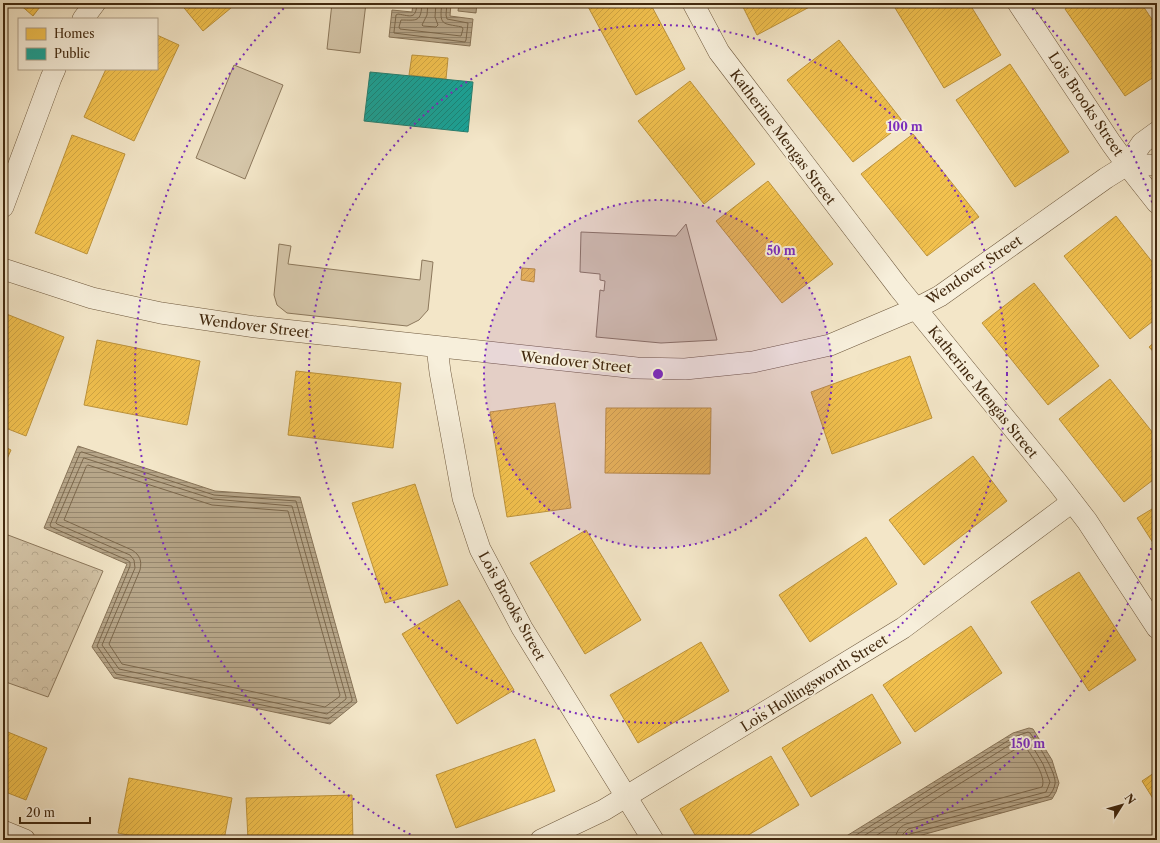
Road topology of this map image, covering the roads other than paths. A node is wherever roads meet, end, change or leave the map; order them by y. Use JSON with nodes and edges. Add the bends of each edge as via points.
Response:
{"nodes":[{"id":1,"x":95,"y":3,"type":"edge"},
{"id":2,"x":693,"y":3,"type":"edge"},
{"id":3,"x":1018,"y":3,"type":"edge"},
{"id":4,"x":84,"y":18,"type":"edge"},
{"id":5,"x":55,"y":70,"type":"edge"},
{"id":6,"x":1157,"y":132,"type":"edge"},
{"id":7,"x":1127,"y":165,"type":"junction"},
{"id":8,"x":1157,"y":165,"type":"edge"},
{"id":9,"x":1157,"y":203,"type":"edge"},
{"id":10,"x":3,"y":207,"type":"edge"},
{"id":11,"x":3,"y":269,"type":"edge"},
{"id":12,"x":915,"y":309,"type":"junction"},
{"id":13,"x":437,"y":347,"type":"junction"},
{"id":14,"x":1072,"y":502,"type":"junction"},
{"id":15,"x":1157,"y":628,"type":"edge"},
{"id":16,"x":626,"y":797,"type":"junction"},
{"id":17,"x":3,"y":831,"type":"edge"},
{"id":18,"x":25,"y":840,"type":"edge"},
{"id":19,"x":540,"y":840,"type":"edge"},
{"id":20,"x":652,"y":840,"type":"edge"}],
"edges":[{"from":1,"to":4,"type":"street"},
{"from":2,"to":12,"type":"street","name":"Katherine Mengas Street","via":[[719,52]]},
{"from":3,"to":7,"type":"street","name":"Lois Brooks Street"},
{"from":5,"to":10,"type":"street"},
{"from":6,"to":7,"type":"street","name":"Wendover Street","via":[[1142,143]]},
{"from":7,"to":8,"type":"street"},
{"from":7,"to":9,"type":"street","name":"Lois Brooks Street"},
{"from":7,"to":12,"type":"street","name":"Wendover Street","via":[[940,296]]},
{"from":11,"to":13,"type":"street","name":"Wendover Street","via":[[92,298],[161,313],[256,327]]},
{"from":12,"to":13,"type":"street","name":"Wendover Street","via":[[830,345],[753,362],[685,369],[638,368]]},
{"from":12,"to":14,"type":"street","name":"Katherine Mengas Street"},
{"from":13,"to":16,"type":"street","name":"Lois Brooks Street","via":[[463,498],[480,549],[522,628]]},
{"from":14,"to":15,"type":"street","name":"Katherine Mengas Street"},
{"from":14,"to":16,"type":"street","name":"Lois Hollingsworth Street","via":[[902,628]]},
{"from":16,"to":19,"type":"street","name":"Lois Hollingsworth Street"},
{"from":16,"to":20,"type":"street","name":"Lois Brooks Street"},
{"from":17,"to":18,"type":"street"}]}
